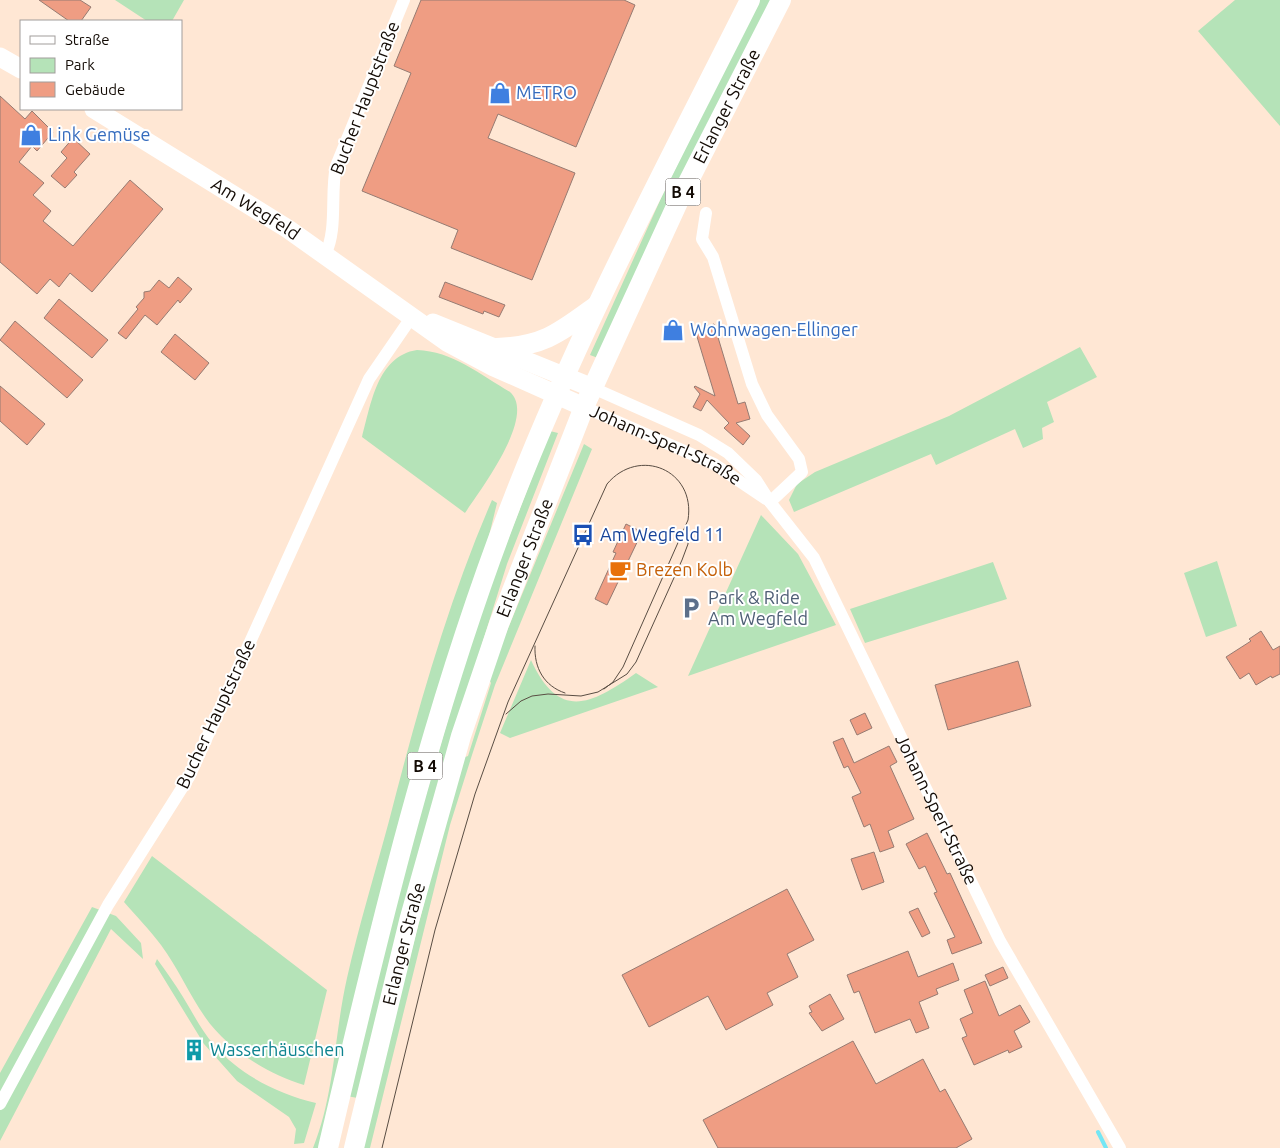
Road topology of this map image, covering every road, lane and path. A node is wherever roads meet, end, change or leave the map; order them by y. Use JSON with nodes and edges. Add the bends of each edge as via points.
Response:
{"nodes":[{"id":1,"x":404,"y":0,"type":"edge"},
{"id":2,"x":750,"y":0,"type":"edge"},
{"id":3,"x":781,"y":0,"type":"edge"},
{"id":4,"x":0,"y":57,"type":"edge"},
{"id":5,"x":20,"y":68,"type":"edge"},
{"id":6,"x":96,"y":110,"type":"edge"},
{"id":7,"x":706,"y":213,"type":"dead end"},
{"id":8,"x":325,"y":255,"type":"junction"},
{"id":9,"x":598,"y":304,"type":"junction"},
{"id":10,"x":413,"y":315,"type":"junction"},
{"id":11,"x":497,"y":348,"type":"junction"},
{"id":12,"x":565,"y":376,"type":"junction"},
{"id":13,"x":593,"y":388,"type":"junction"},
{"id":14,"x":556,"y":395,"type":"junction"},
{"id":15,"x":584,"y":408,"type":"junction"},
{"id":16,"x":770,"y":502,"type":"junction"},
{"id":17,"x":0,"y":1104,"type":"edge"},
{"id":18,"x":328,"y":1148,"type":"edge"},
{"id":19,"x":354,"y":1148,"type":"edge"},
{"id":20,"x":1120,"y":1148,"type":"edge"}],
"edges":[{"from":1,"to":8,"type":"street","name":"Bucher Hauptstraße","via":[[336,166],[332,187],[331,240]]},
{"from":2,"to":9,"type":"main road","name":"Erlanger Straße","number":"B 4"},
{"from":3,"to":13,"type":"main road","name":"Erlanger Straße","number":"B 4","via":[[679,200]]},
{"from":4,"to":5,"type":"street"},
{"from":6,"to":8,"type":"street","name":"Am Wegfeld","via":[[270,217]]},
{"from":7,"to":16,"type":"street","via":[[702,239],[714,257],[752,384],[767,415],[799,459],[802,472]]},
{"from":8,"to":10,"type":"street","name":"Am Wegfeld"},
{"from":9,"to":11,"type":"main road","number":"B 4","via":[[540,342]]},
{"from":9,"to":12,"type":"main road","name":"Erlanger Straße","number":"B 4"},
{"from":10,"to":11,"type":"street","name":"Am Wegfeld"},
{"from":10,"to":14,"type":"street","name":"Am Wegfeld","via":[[447,342]]},
{"from":10,"to":17,"type":"street","name":"Bucher Hauptstraße","via":[[369,379],[189,777],[108,905]]},
{"from":11,"to":12,"type":"street","name":"Am Wegfeld"},
{"from":12,"to":13,"type":"street","name":"Am Wegfeld"},
{"from":12,"to":14,"type":"main road","name":"Erlanger Straße","number":"B 4"},
{"from":13,"to":15,"type":"main road","name":"Erlanger Straße","number":"B 4"},
{"from":13,"to":16,"type":"street","name":"Johann-Sperl-Straße","via":[[711,441],[743,466]]},
{"from":14,"to":15,"type":"street","name":"Johann-Sperl-Straße"},
{"from":14,"to":18,"type":"main road","name":"Erlanger Straße","number":"B 4","via":[[486,572],[435,731],[382,924]]},
{"from":15,"to":16,"type":"street","name":"Johann-Sperl-Straße","via":[[714,464]]},
{"from":15,"to":19,"type":"main road","name":"Erlanger Straße","number":"B 4","via":[[501,616],[461,736],[409,921]]},
{"from":16,"to":20,"type":"street","name":"Johann-Sperl-Straße","via":[[814,558],[1000,941]]}]}
